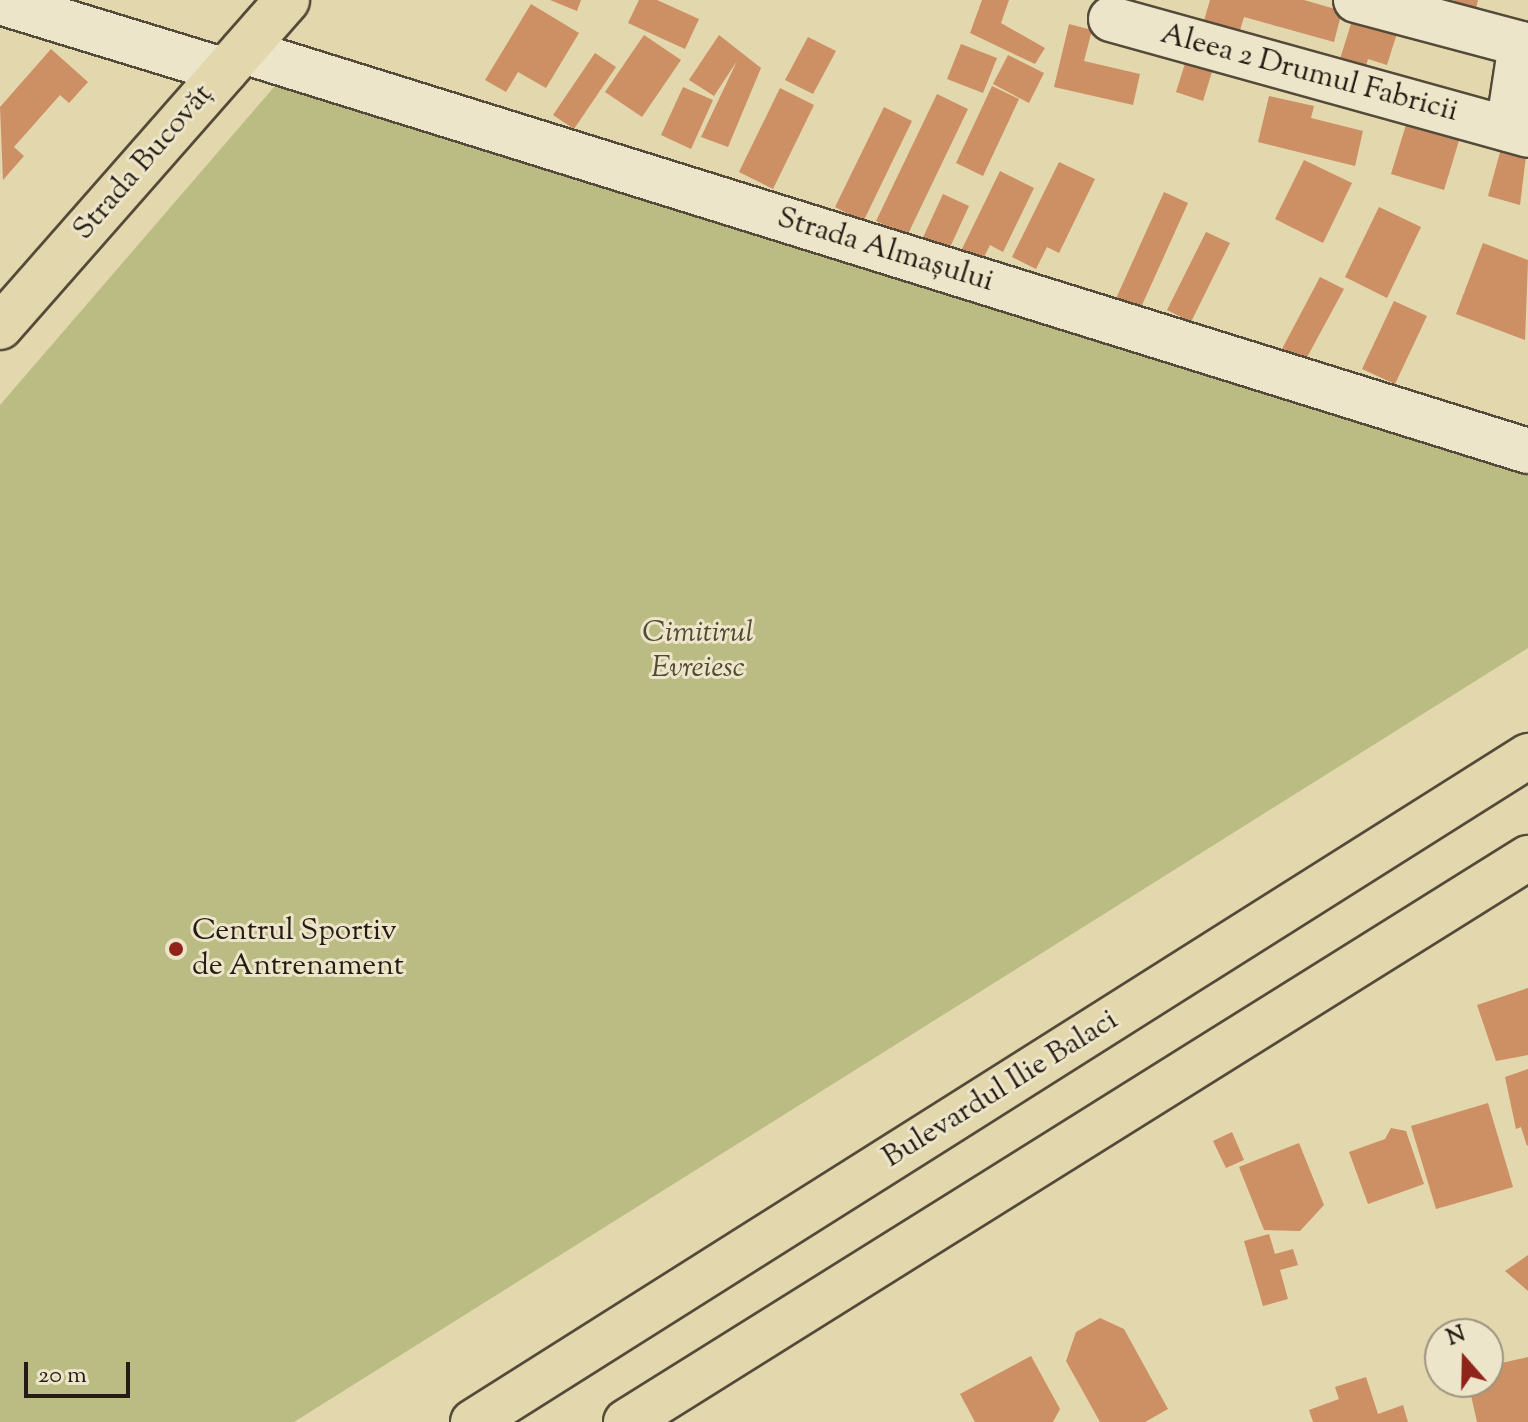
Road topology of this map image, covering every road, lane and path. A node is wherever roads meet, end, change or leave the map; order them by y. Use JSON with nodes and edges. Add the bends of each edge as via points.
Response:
{"nodes":[{"id":1,"x":287,"y":0,"type":"edge"},
{"id":2,"x":1356,"y":0,"type":"edge"},
{"id":3,"x":0,"y":2,"type":"edge"},
{"id":4,"x":1111,"y":19,"type":"dead end"},
{"id":5,"x":234,"y":61,"type":"junction"},
{"id":6,"x":1518,"y":132,"type":"edge"},
{"id":7,"x":0,"y":327,"type":"edge"},
{"id":8,"x":1528,"y":451,"type":"edge"},
{"id":9,"x":1528,"y":756,"type":"edge"},
{"id":10,"x":1528,"y":858,"type":"edge"},
{"id":11,"x":473,"y":1422,"type":"edge"},
{"id":12,"x":626,"y":1422,"type":"edge"}],
"edges":[{"from":1,"to":5,"type":"main road","name":"Strada Bucovăț"},
{"from":2,"to":6,"type":"street","name":"Aleea 2 Drumul Fabricii","via":[[1521,44]]},
{"from":3,"to":5,"type":"street","name":"Strada Almașului"},
{"from":4,"to":6,"type":"street","name":"Aleea 2 Drumul Fabricii"},
{"from":5,"to":7,"type":"main road","name":"Strada Bucovăț"},
{"from":5,"to":8,"type":"street","name":"Strada Almașului"},
{"from":9,"to":11,"type":"main road","name":"Bulevardul Ilie Balaci"},
{"from":10,"to":12,"type":"main road"}]}
